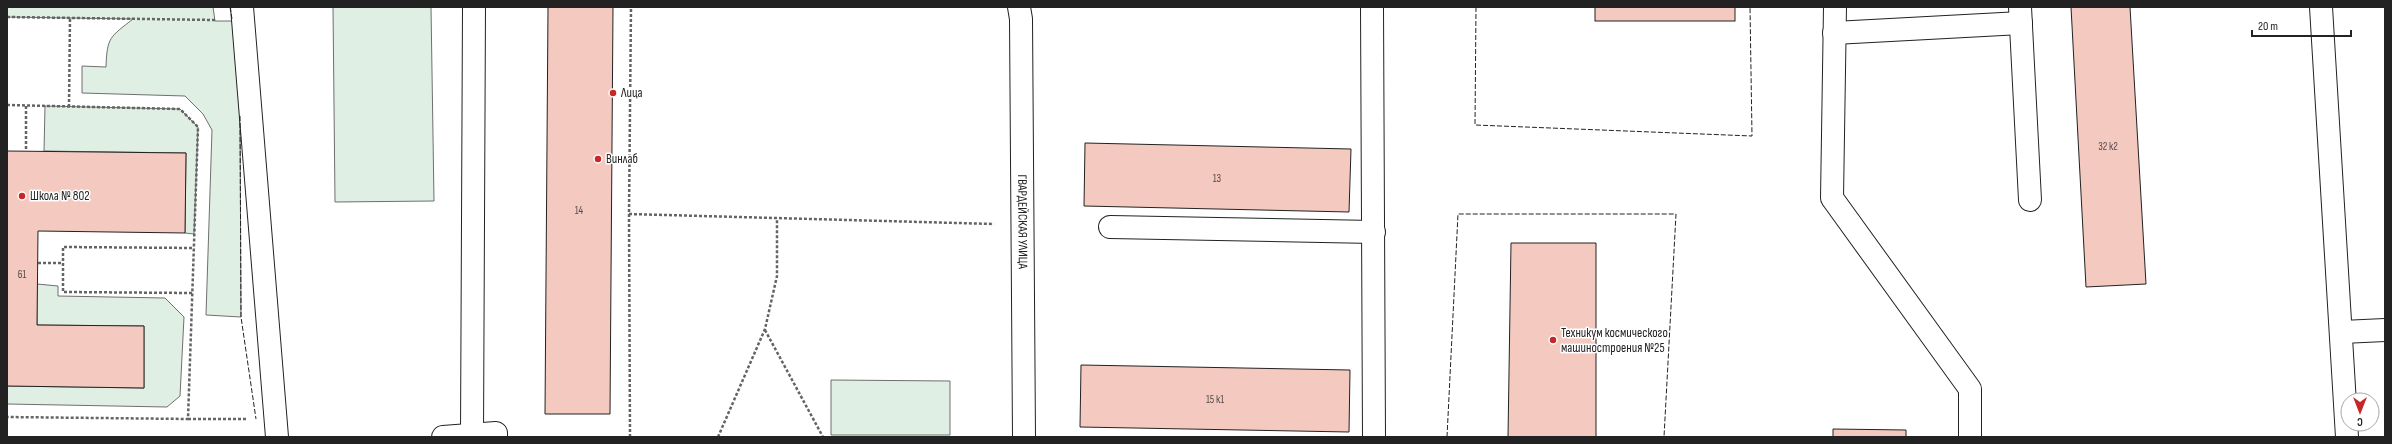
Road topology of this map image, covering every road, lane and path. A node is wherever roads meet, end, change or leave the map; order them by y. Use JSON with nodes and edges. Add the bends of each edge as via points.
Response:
{"nodes":[{"id":1,"x":474,"y":7,"type":"edge"},
{"id":2,"x":631,"y":7,"type":"edge"},
{"id":3,"x":1019,"y":7,"type":"edge"},
{"id":4,"x":1372,"y":7,"type":"edge"},
{"id":5,"x":1835,"y":7,"type":"edge"},
{"id":6,"x":2321,"y":7,"type":"edge"},
{"id":7,"x":243,"y":14,"type":"edge"},
{"id":8,"x":2021,"y":15,"type":"edge"},
{"id":9,"x":7,"y":17,"type":"edge"},
{"id":10,"x":70,"y":18,"type":"junction"},
{"id":11,"x":1834,"y":32,"type":"junction"},
{"id":12,"x":7,"y":105,"type":"edge"},
{"id":13,"x":26,"y":106,"type":"junction"},
{"id":14,"x":69,"y":107,"type":"junction"},
{"id":15,"x":26,"y":151,"type":"dead end"},
{"id":16,"x":2030,"y":200,"type":"dead end"},
{"id":17,"x":629,"y":214,"type":"junction"},
{"id":18,"x":777,"y":219,"type":"junction"},
{"id":19,"x":1023,"y":225,"type":"junction"},
{"id":20,"x":1110,"y":227,"type":"dead end"},
{"id":21,"x":1374,"y":232,"type":"junction"},
{"id":22,"x":194,"y":248,"type":"junction"},
{"id":23,"x":38,"y":263,"type":"dead end"},
{"id":24,"x":63,"y":263,"type":"junction"},
{"id":25,"x":192,"y":293,"type":"junction"},
{"id":26,"x":764,"y":329,"type":"junction"},
{"id":27,"x":2385,"y":330,"type":"edge"},
{"id":28,"x":2342,"y":332,"type":"junction"},
{"id":29,"x":7,"y":417,"type":"edge"},
{"id":30,"x":188,"y":419,"type":"junction"},
{"id":31,"x":277,"y":428,"type":"edge"},
{"id":32,"x":472,"y":434,"type":"junction"},
{"id":33,"x":443,"y":437,"type":"edge"},
{"id":34,"x":496,"y":437,"type":"edge"},
{"id":35,"x":630,"y":437,"type":"edge"},
{"id":36,"x":718,"y":437,"type":"edge"},
{"id":37,"x":823,"y":437,"type":"edge"},
{"id":38,"x":1024,"y":437,"type":"edge"},
{"id":39,"x":1374,"y":437,"type":"edge"},
{"id":40,"x":1970,"y":437,"type":"edge"},
{"id":41,"x":2347,"y":437,"type":"edge"}],
"edges":[{"from":1,"to":32,"type":"street"},
{"from":2,"to":17,"type":"path"},
{"from":3,"to":19,"type":"street","name":"ГВАРДЕЙСКАЯ УЛИЦА"},
{"from":4,"to":21,"type":"street"},
{"from":5,"to":11,"type":"street"},
{"from":6,"to":28,"type":"street"},
{"from":7,"to":10,"type":"path"},
{"from":7,"to":31,"type":"street"},
{"from":8,"to":11,"type":"street"},
{"from":8,"to":16,"type":"street"},
{"from":9,"to":10,"type":"path"},
{"from":10,"to":14,"type":"path"},
{"from":11,"to":40,"type":"street","via":[[1832,198],[1970,389]]},
{"from":12,"to":13,"type":"path"},
{"from":13,"to":14,"type":"path"},
{"from":13,"to":15,"type":"path"},
{"from":14,"to":22,"type":"path","via":[[180,110],[198,127]]},
{"from":17,"to":18,"type":"path"},
{"from":17,"to":35,"type":"path"},
{"from":18,"to":19,"type":"path"},
{"from":18,"to":26,"type":"path","via":[[777,276]]},
{"from":19,"to":38,"type":"street","name":"ГВАРДЕЙСКАЯ УЛИЦА"},
{"from":20,"to":21,"type":"street"},
{"from":21,"to":39,"type":"street"},
{"from":22,"to":24,"type":"path","via":[[63,247]]},
{"from":22,"to":25,"type":"path"},
{"from":23,"to":24,"type":"path"},
{"from":24,"to":25,"type":"path","via":[[63,292]]},
{"from":25,"to":30,"type":"path"},
{"from":26,"to":36,"type":"path"},
{"from":26,"to":37,"type":"path"},
{"from":27,"to":28,"type":"street"},
{"from":28,"to":41,"type":"street"},
{"from":29,"to":30,"type":"path"},
{"from":30,"to":31,"type":"path"},
{"from":32,"to":33,"type":"street"},
{"from":32,"to":34,"type":"street","via":[[496,433]]}]}
